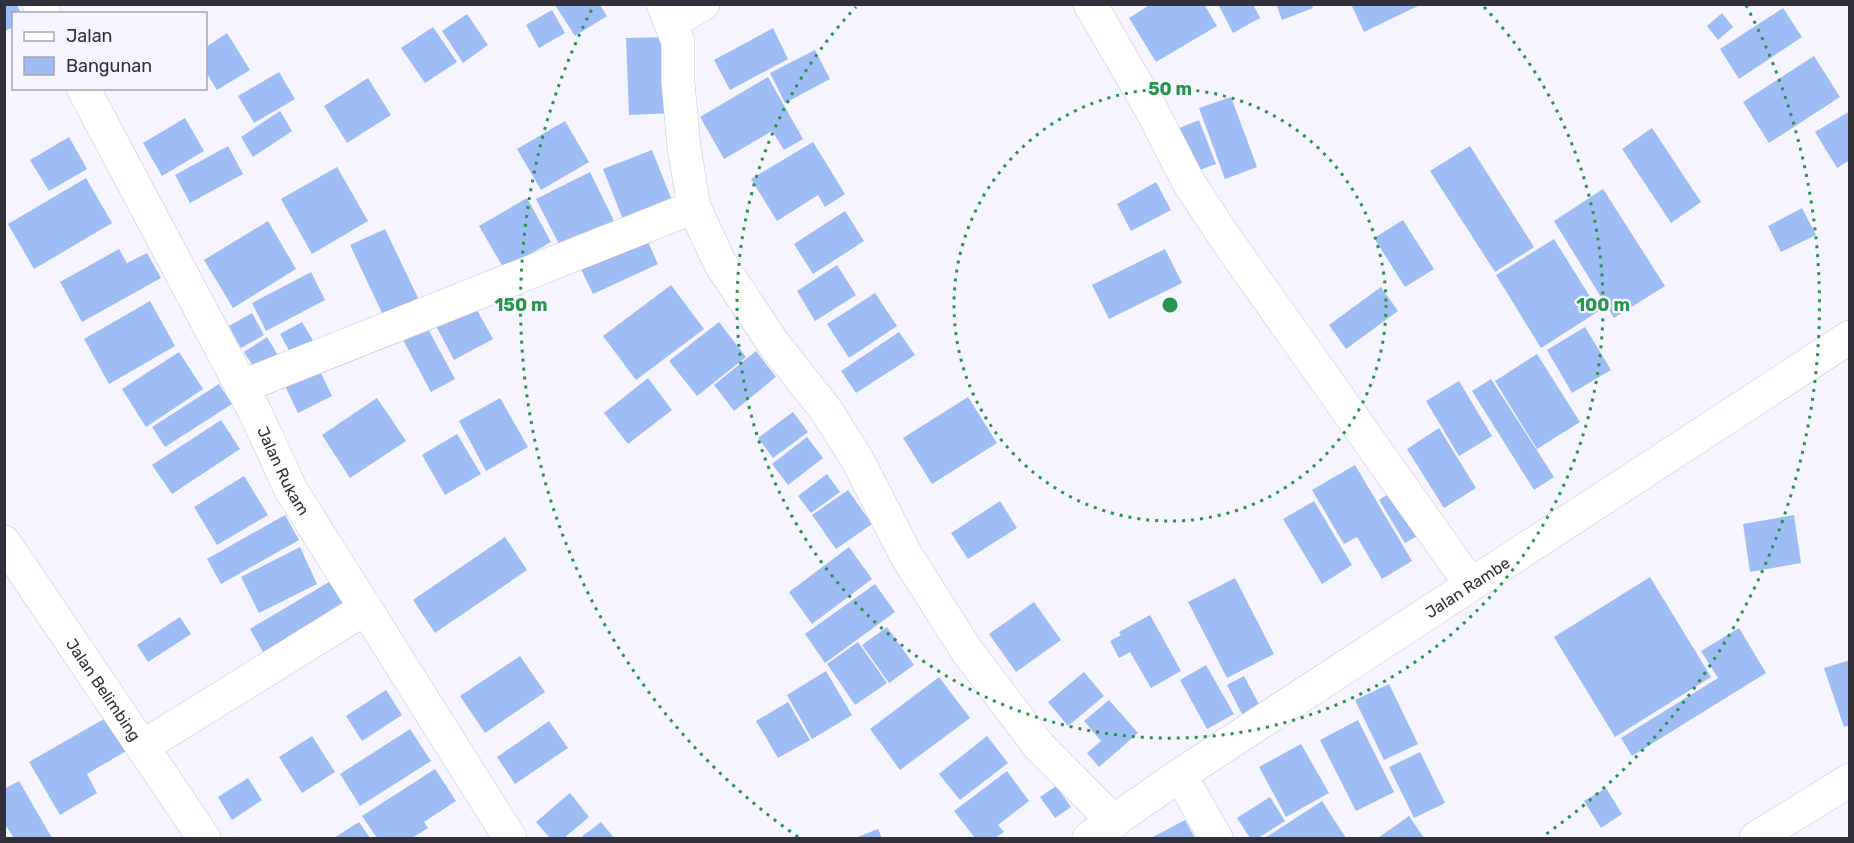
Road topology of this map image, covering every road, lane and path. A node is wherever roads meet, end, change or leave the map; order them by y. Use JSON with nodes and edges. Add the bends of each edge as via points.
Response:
{"nodes":[{"id":1,"x":703,"y":4,"type":"edge"},
{"id":2,"x":1090,"y":4,"type":"edge"},
{"id":3,"x":667,"y":14,"type":"edge"},
{"id":4,"x":84,"y":90,"type":"edge"},
{"id":5,"x":694,"y":207,"type":"junction"},
{"id":6,"x":1850,"y":338,"type":"edge"},
{"id":7,"x":241,"y":387,"type":"junction"},
{"id":8,"x":4,"y":542,"type":"edge"},
{"id":9,"x":1471,"y":585,"type":"junction"},
{"id":10,"x":366,"y":608,"type":"junction"},
{"id":11,"x":142,"y":747,"type":"junction"},
{"id":12,"x":1180,"y":776,"type":"junction"},
{"id":13,"x":1850,"y":780,"type":"edge"},
{"id":14,"x":1101,"y":830,"type":"edge"},
{"id":15,"x":204,"y":838,"type":"edge"},
{"id":16,"x":510,"y":838,"type":"edge"},
{"id":17,"x":1216,"y":838,"type":"edge"},
{"id":18,"x":1756,"y":838,"type":"edge"}],
"edges":[{"from":1,"to":3,"type":"street"},
{"from":2,"to":9,"type":"street","via":[[1189,183]]},
{"from":3,"to":5,"type":"street","via":[[678,42],[684,147]]},
{"from":4,"to":7,"type":"street","name":"Jalan Rukam"},
{"from":5,"to":7,"type":"street"},
{"from":5,"to":14,"type":"street","via":[[720,263],[826,410],[857,459],[906,555],[967,651]]},
{"from":6,"to":9,"type":"street","name":"Jalan Rambe"},
{"from":7,"to":10,"type":"street","name":"Jalan Rukam","via":[[291,490]]},
{"from":8,"to":11,"type":"street","name":"Jalan Belimbing"},
{"from":9,"to":12,"type":"street","name":"Jalan Rambe"},
{"from":10,"to":11,"type":"street"},
{"from":10,"to":16,"type":"street","name":"Jalan Rukam"},
{"from":11,"to":15,"type":"street","name":"Jalan Belimbing"},
{"from":12,"to":14,"type":"street","name":"Jalan Rambe"},
{"from":12,"to":17,"type":"street"},
{"from":13,"to":18,"type":"street"}]}
